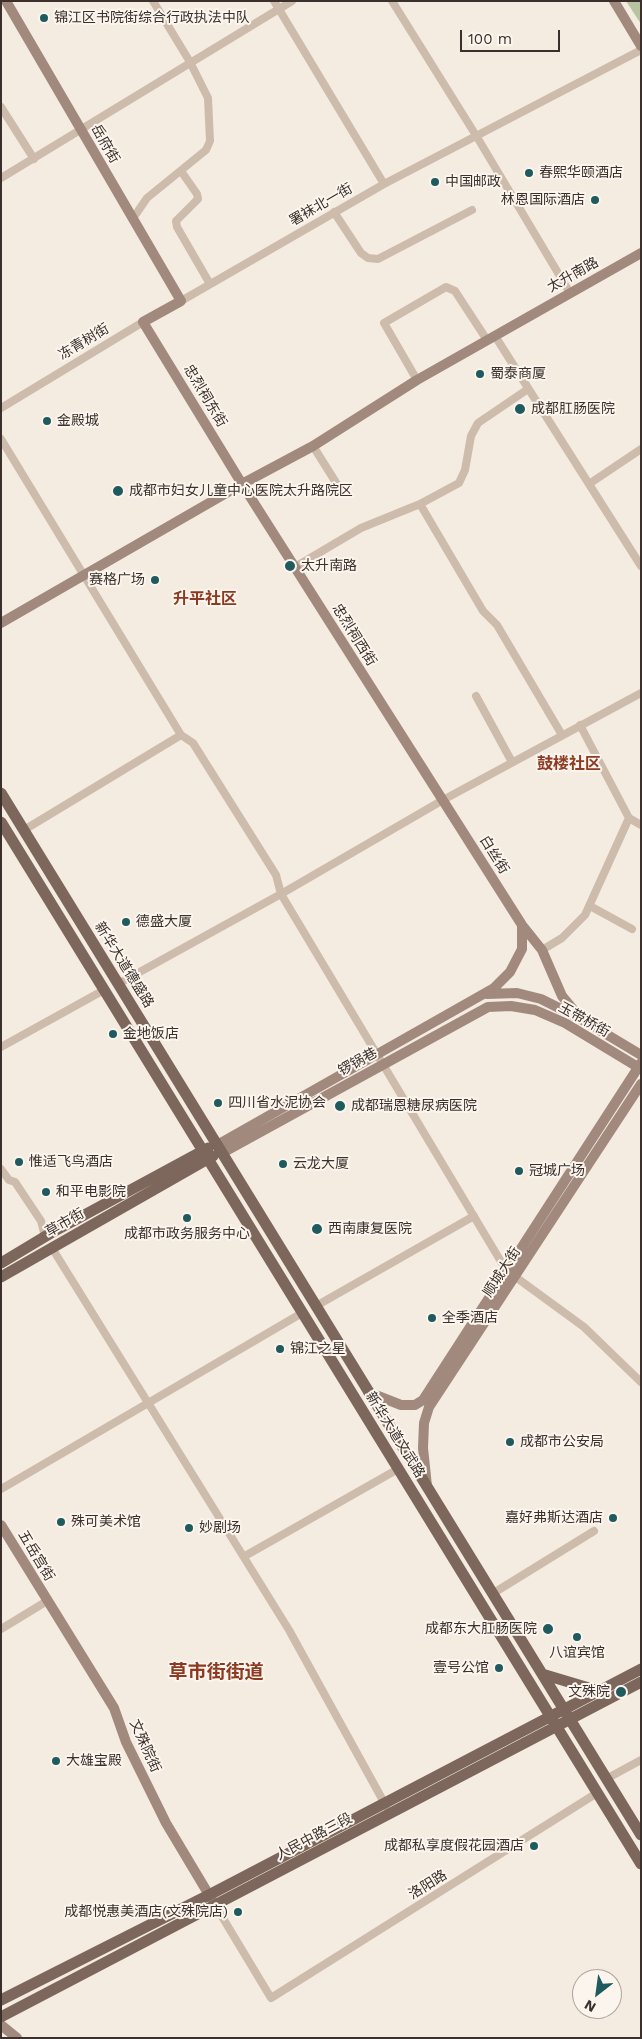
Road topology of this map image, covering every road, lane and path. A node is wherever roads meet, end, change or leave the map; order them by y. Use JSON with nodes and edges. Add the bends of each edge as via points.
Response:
{"nodes":[{"id":1,"x":6,"y":1,"type":"edge"},
{"id":2,"x":153,"y":1,"type":"edge"},
{"id":3,"x":274,"y":1,"type":"edge"},
{"id":4,"x":292,"y":1,"type":"edge"},
{"id":5,"x":392,"y":1,"type":"edge"},
{"id":6,"x":614,"y":1,"type":"edge"},
{"id":7,"x":279,"y":9,"type":"junction"},
{"id":8,"x":641,"y":46,"type":"edge"},
{"id":9,"x":641,"y":50,"type":"edge"},
{"id":10,"x":190,"y":62,"type":"junction"},
{"id":11,"x":1,"y":107,"type":"edge"},
{"id":12,"x":82,"y":131,"type":"junction"},
{"id":13,"x":477,"y":137,"type":"junction"},
{"id":14,"x":34,"y":159,"type":"junction"},
{"id":15,"x":181,"y":171,"type":"junction"},
{"id":16,"x":1,"y":178,"type":"edge"},
{"id":17,"x":384,"y":184,"type":"junction"},
{"id":18,"x":472,"y":210,"type":"dead end"},
{"id":19,"x":334,"y":212,"type":"junction"},
{"id":20,"x":136,"y":214,"type":"dead end"},
{"id":21,"x":641,"y":253,"type":"edge"},
{"id":22,"x":210,"y":284,"type":"junction"},
{"id":23,"x":570,"y":292,"type":"junction"},
{"id":24,"x":181,"y":301,"type":"junction"},
{"id":25,"x":143,"y":322,"type":"junction"},
{"id":26,"x":491,"y":338,"type":"junction"},
{"id":27,"x":418,"y":380,"type":"junction"},
{"id":28,"x":528,"y":389,"type":"junction"},
{"id":29,"x":1,"y":408,"type":"edge"},
{"id":30,"x":1,"y":439,"type":"edge"},
{"id":31,"x":313,"y":446,"type":"junction"},
{"id":32,"x":641,"y":449,"type":"edge"},
{"id":33,"x":242,"y":484,"type":"junction"},
{"id":34,"x":589,"y":484,"type":"junction"},
{"id":35,"x":340,"y":489,"type":"dead end"},
{"id":36,"x":420,"y":504,"type":"junction"},
{"id":37,"x":641,"y":566,"type":"edge"},
{"id":38,"x":295,"y":567,"type":"junction"},
{"id":39,"x":83,"y":576,"type":"junction"},
{"id":40,"x":1,"y":623,"type":"edge"},
{"id":41,"x":641,"y":693,"type":"edge"},
{"id":42,"x":476,"y":696,"type":"dead end"},
{"id":43,"x":580,"y":725,"type":"junction"},
{"id":44,"x":181,"y":735,"type":"junction"},
{"id":45,"x":562,"y":735,"type":"junction"},
{"id":46,"x":512,"y":762,"type":"junction"},
{"id":47,"x":1,"y":793,"type":"edge"},
{"id":48,"x":443,"y":800,"type":"junction"},
{"id":49,"x":629,"y":818,"type":"junction"},
{"id":50,"x":641,"y":825,"type":"edge"},
{"id":51,"x":3,"y":830,"type":"edge"},
{"id":52,"x":24,"y":830,"type":"junction"},
{"id":53,"x":281,"y":894,"type":"junction"},
{"id":54,"x":590,"y":906,"type":"junction"},
{"id":55,"x":522,"y":925,"type":"junction"},
{"id":56,"x":632,"y":929,"type":"dead end"},
{"id":57,"x":542,"y":950,"type":"junction"},
{"id":58,"x":118,"y":984,"type":"junction"},
{"id":59,"x":104,"y":990,"type":"junction"},
{"id":60,"x":478,"y":995,"type":"junction"},
{"id":61,"x":511,"y":1006,"type":"joint"},
{"id":62,"x":582,"y":1020,"type":"junction"},
{"id":63,"x":1,"y":1047,"type":"edge"},
{"id":64,"x":377,"y":1053,"type":"junction"},
{"id":65,"x":641,"y":1055,"type":"edge"},
{"id":66,"x":384,"y":1063,"type":"junction"},
{"id":67,"x":640,"y":1066,"type":"edge"},
{"id":68,"x":641,"y":1084,"type":"edge"},
{"id":69,"x":219,"y":1149,"type":"junction"},
{"id":70,"x":205,"y":1154,"type":"junction"},
{"id":71,"x":1,"y":1169,"type":"edge"},
{"id":72,"x":474,"y":1216,"type":"junction"},
{"id":73,"x":45,"y":1236,"type":"junction"},
{"id":74,"x":52,"y":1248,"type":"junction"},
{"id":75,"x":1,"y":1263,"type":"edge"},
{"id":76,"x":506,"y":1270,"type":"junction"},
{"id":77,"x":516,"y":1276,"type":"junction"},
{"id":78,"x":1,"y":1277,"type":"edge"},
{"id":79,"x":316,"y":1306,"type":"junction"},
{"id":80,"x":302,"y":1313,"type":"junction"},
{"id":81,"x":641,"y":1382,"type":"edge"},
{"id":82,"x":368,"y":1392,"type":"junction"},
{"id":83,"x":148,"y":1404,"type":"junction"},
{"id":84,"x":398,"y":1469,"type":"junction"},
{"id":85,"x":427,"y":1487,"type":"junction"},
{"id":86,"x":1,"y":1489,"type":"edge"},
{"id":87,"x":1,"y":1525,"type":"edge"},
{"id":88,"x":594,"y":1532,"type":"dead end"},
{"id":89,"x":245,"y":1556,"type":"junction"},
{"id":90,"x":492,"y":1594,"type":"junction"},
{"id":91,"x":47,"y":1601,"type":"junction"},
{"id":92,"x":1,"y":1629,"type":"edge"},
{"id":93,"x":641,"y":1670,"type":"edge"},
{"id":94,"x":542,"y":1674,"type":"junction"},
{"id":95,"x":641,"y":1682,"type":"edge"},
{"id":96,"x":599,"y":1691,"type":"junction"},
{"id":97,"x":566,"y":1714,"type":"junction"},
{"id":98,"x":553,"y":1721,"type":"junction"},
{"id":99,"x":641,"y":1760,"type":"edge"},
{"id":100,"x":606,"y":1779,"type":"junction"},
{"id":101,"x":597,"y":1793,"type":"junction"},
{"id":102,"x":384,"y":1803,"type":"junction"},
{"id":103,"x":390,"y":1814,"type":"junction"},
{"id":104,"x":641,"y":1835,"type":"edge"},
{"id":105,"x":641,"y":1864,"type":"edge"},
{"id":106,"x":209,"y":1895,"type":"junction"},
{"id":107,"x":215,"y":1905,"type":"junction"},
{"id":108,"x":1,"y":2000,"type":"edge"},
{"id":109,"x":1,"y":2017,"type":"edge"},
{"id":110,"x":1,"y":2025,"type":"edge"},
{"id":111,"x":16,"y":2038,"type":"edge"}],
"edges":[{"from":1,"to":12,"type":"main road","name":"岳府街"},
{"from":2,"to":10,"type":"street"},
{"from":3,"to":7,"type":"street"},
{"from":4,"to":7,"type":"street"},
{"from":5,"to":13,"type":"street"},
{"from":6,"to":8,"type":"main road"},
{"from":7,"to":10,"type":"street"},
{"from":7,"to":17,"type":"street"},
{"from":9,"to":13,"type":"street","name":"署袜北一街"},
{"from":10,"to":12,"type":"street"},
{"from":10,"to":15,"type":"street","via":[[208,98],[210,141],[206,150]]},
{"from":11,"to":14,"type":"street"},
{"from":12,"to":14,"type":"street"},
{"from":12,"to":24,"type":"main road","name":"岳府街"},
{"from":13,"to":17,"type":"street","name":"署袜北一街"},
{"from":13,"to":23,"type":"street"},
{"from":14,"to":16,"type":"street"},
{"from":15,"to":20,"type":"street","via":[[147,198]]},
{"from":15,"to":22,"type":"street","via":[[198,199],[176,221],[177,227]]},
{"from":17,"to":19,"type":"street","name":"署袜北一街"},
{"from":18,"to":19,"type":"street","via":[[378,259],[361,253]]},
{"from":19,"to":22,"type":"street","name":"署袜北一街"},
{"from":21,"to":23,"type":"main road","name":"太升南路"},
{"from":22,"to":24,"type":"street","name":"署袜北一街"},
{"from":23,"to":26,"type":"main road","name":"太升南路"},
{"from":24,"to":25,"type":"main road","name":"冻青树街"},
{"from":25,"to":29,"type":"street","name":"冻青树街"},
{"from":25,"to":33,"type":"main road","name":"忠烈祠东街"},
{"from":26,"to":27,"type":"main road","name":"太升南路"},
{"from":26,"to":27,"type":"street","via":[[455,291],[446,287],[384,323]]},
{"from":26,"to":28,"type":"street"},
{"from":27,"to":31,"type":"main road","name":"太升南路"},
{"from":28,"to":34,"type":"street"},
{"from":28,"to":36,"type":"street","via":[[478,423],[460,483]]},
{"from":30,"to":39,"type":"street"},
{"from":31,"to":33,"type":"main road","name":"太升南路"},
{"from":31,"to":35,"type":"street"},
{"from":32,"to":34,"type":"street"},
{"from":33,"to":38,"type":"main road","name":"忠烈祠西街"},
{"from":33,"to":39,"type":"main road","name":"太升南路"},
{"from":34,"to":37,"type":"street"},
{"from":36,"to":38,"type":"street","via":[[361,528]]},
{"from":36,"to":45,"type":"street"},
{"from":38,"to":48,"type":"main road","name":"忠烈祠西街"},
{"from":39,"to":40,"type":"main road","name":"太升南路"},
{"from":39,"to":44,"type":"street"},
{"from":41,"to":43,"type":"street"},
{"from":42,"to":46,"type":"street"},
{"from":43,"to":45,"type":"street"},
{"from":43,"to":49,"type":"street"},
{"from":44,"to":52,"type":"street"},
{"from":44,"to":53,"type":"street","via":[[193,743],[271,867]]},
{"from":45,"to":46,"type":"street"},
{"from":46,"to":48,"type":"street"},
{"from":47,"to":52,"type":"main road","name":"新华大道德盛路"},
{"from":48,"to":53,"type":"street"},
{"from":48,"to":55,"type":"main road","name":"白丝街"},
{"from":49,"to":50,"type":"street"},
{"from":49,"to":54,"type":"street"},
{"from":51,"to":59,"type":"main road"},
{"from":52,"to":58,"type":"main road","name":"新华大道德盛路"},
{"from":53,"to":58,"type":"street"},
{"from":53,"to":64,"type":"street"},
{"from":54,"to":56,"type":"street"},
{"from":54,"to":57,"type":"street","via":[[572,930]]},
{"from":55,"to":57,"type":"main road","name":"白丝街"},
{"from":55,"to":60,"type":"main road","via":[[522,948],[510,972],[494,988]]},
{"from":57,"to":62,"type":"main road","name":"白丝街","via":[[562,996]]},
{"from":58,"to":69,"type":"main road","name":"新华大道德盛路"},
{"from":59,"to":63,"type":"street"},
{"from":59,"to":70,"type":"main road"},
{"from":60,"to":62,"type":"main road","via":[[517,993],[541,1000]]},
{"from":60,"to":64,"type":"main road","name":"锣锅巷"},
{"from":61,"to":66,"type":"main road","name":"锣锅巷","via":[[488,1007]]},
{"from":61,"to":67,"type":"main road","name":"玉带桥街","via":[[535,1010],[565,1023]]},
{"from":62,"to":65,"type":"main road"},
{"from":64,"to":66,"type":"street"},
{"from":64,"to":69,"type":"main road","name":"锣锅巷"},
{"from":66,"to":69,"type":"main road","name":"锣锅巷"},
{"from":66,"to":72,"type":"street"},
{"from":67,"to":76,"type":"main road","name":"顺城大街"},
{"from":68,"to":77,"type":"main road","name":"顺城大街"},
{"from":69,"to":70,"type":"main road","name":"草市街"},
{"from":69,"to":79,"type":"main road","name":"新华大道文武路"},
{"from":70,"to":73,"type":"main road","name":"草市街"},
{"from":70,"to":74,"type":"main road","name":"草市街"},
{"from":70,"to":80,"type":"main road","name":"新华大道文武路"},
{"from":71,"to":73,"type":"street","via":[[9,1180],[15,1182],[41,1221]]},
{"from":72,"to":76,"type":"street"},
{"from":72,"to":79,"type":"street"},
{"from":73,"to":75,"type":"main road","name":"草市街"},
{"from":74,"to":78,"type":"main road","name":"草市街"},
{"from":74,"to":83,"type":"street"},
{"from":76,"to":77,"type":"street"},
{"from":76,"to":82,"type":"main road","name":"顺城大街","via":[[419,1404],[401,1405]]},
{"from":77,"to":81,"type":"street","via":[[584,1327]]},
{"from":77,"to":85,"type":"main road","name":"顺城大街","via":[[425,1417],[423,1448]]},
{"from":79,"to":82,"type":"main road","name":"新华大道文武路"},
{"from":80,"to":83,"type":"street"},
{"from":80,"to":84,"type":"main road","name":"新华大道文武路"},
{"from":82,"to":85,"type":"main road","name":"新华大道文武路"},
{"from":83,"to":86,"type":"street"},
{"from":83,"to":89,"type":"street"},
{"from":84,"to":89,"type":"street"},
{"from":84,"to":98,"type":"main road","name":"新华大道文武路"},
{"from":85,"to":90,"type":"main road","name":"新华大道文武路"},
{"from":87,"to":91,"type":"main road","name":"五岳宫街"},
{"from":88,"to":90,"type":"street"},
{"from":89,"to":102,"type":"street"},
{"from":90,"to":94,"type":"main road","name":"新华大道文武路"},
{"from":91,"to":92,"type":"street"},
{"from":91,"to":106,"type":"main road","name":"文殊院街","via":[[114,1708],[126,1742],[166,1823]]},
{"from":93,"to":96,"type":"main road","name":"人民中路三段"},
{"from":94,"to":96,"type":"main road"},
{"from":94,"to":97,"type":"main road","name":"新华大道文武路"},
{"from":95,"to":97,"type":"main road","name":"人民中路三段"},
{"from":96,"to":97,"type":"main road","name":"人民中路三段"},
{"from":97,"to":98,"type":"main road","name":"人民中路三段"},
{"from":97,"to":100,"type":"main road","name":"新华大道文武路"},
{"from":98,"to":101,"type":"main road","name":"新华大道文武路"},
{"from":98,"to":102,"type":"main road","name":"人民中路三段"},
{"from":98,"to":103,"type":"main road","name":"人民中路三段"},
{"from":99,"to":100,"type":"street"},
{"from":100,"to":104,"type":"main road","name":"新华大道文武路"},
{"from":101,"to":105,"type":"main road","name":"新华大道文武路"},
{"from":101,"to":107,"type":"street","name":"洛阳路","via":[[271,1998]]},
{"from":102,"to":103,"type":"street"},
{"from":102,"to":106,"type":"main road","name":"人民中路三段"},
{"from":103,"to":107,"type":"main road","name":"人民中路三段"},
{"from":106,"to":107,"type":"main road","name":"文殊院街"},
{"from":106,"to":108,"type":"main road","name":"人民中路三段"},
{"from":107,"to":109,"type":"main road","name":"人民中路三段"},
{"from":110,"to":111,"type":"main road"}]}
